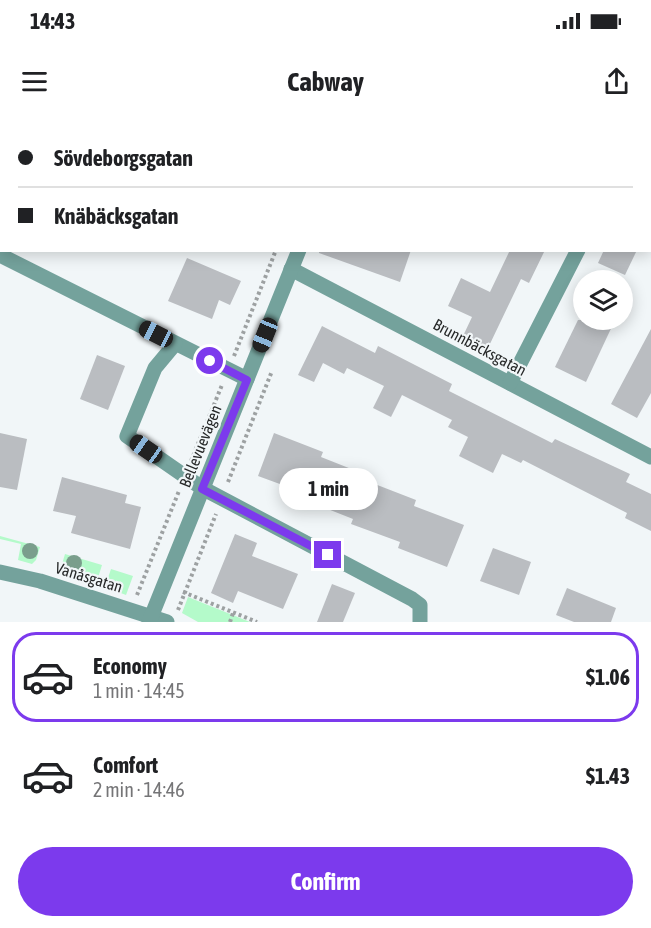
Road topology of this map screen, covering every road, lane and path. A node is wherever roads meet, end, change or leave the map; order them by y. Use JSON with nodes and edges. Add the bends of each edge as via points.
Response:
{"nodes":[{"id":1,"x":275,"y":252,"type":"edge"},
{"id":2,"x":298,"y":252,"type":"edge"},
{"id":3,"x":577,"y":252,"type":"edge"},
{"id":4,"x":0,"y":255,"type":"edge"},
{"id":5,"x":291,"y":269,"type":"junction"},
{"id":6,"x":175,"y":344,"type":"junction"},
{"id":7,"x":274,"y":366,"type":"dead end"},
{"id":8,"x":228,"y":370,"type":"junction"},
{"id":9,"x":247,"y":380,"type":"junction"},
{"id":10,"x":510,"y":383,"type":"junction"},
{"id":11,"x":651,"y":457,"type":"edge"},
{"id":12,"x":185,"y":477,"type":"junction"},
{"id":13,"x":202,"y":489,"type":"junction"},
{"id":14,"x":221,"y":499,"type":"junction"},
{"id":15,"x":0,"y":572,"type":"edge"},
{"id":16,"x":164,"y":582,"type":"junction"},
{"id":17,"x":184,"y":593,"type":"junction"},
{"id":18,"x":131,"y":609,"type":"junction"},
{"id":19,"x":233,"y":613,"type":"junction"},
{"id":20,"x":172,"y":617,"type":"edge"},
{"id":21,"x":150,"y":619,"type":"edge"},
{"id":22,"x":230,"y":622,"type":"edge"},
{"id":23,"x":257,"y":622,"type":"edge"},
{"id":24,"x":420,"y":622,"type":"edge"}],
"edges":[{"from":1,"to":8,"type":"path"},
{"from":2,"to":5,"type":"street","name":"Bellevuevägen"},
{"from":3,"to":10,"type":"street"},
{"from":4,"to":6,"type":"street"},
{"from":5,"to":9,"type":"street","name":"Bellevuevägen"},
{"from":5,"to":10,"type":"street","name":"Brunnbäcksgatan"},
{"from":6,"to":8,"type":"street"},
{"from":6,"to":12,"type":"street","via":[[155,368],[127,436]]},
{"from":7,"to":14,"type":"path"},
{"from":8,"to":9,"type":"street"},
{"from":8,"to":12,"type":"path"},
{"from":9,"to":13,"type":"street","name":"Bellevuevägen"},
{"from":10,"to":11,"type":"street","name":"Brunnbäcksgatan"},
{"from":12,"to":13,"type":"street"},
{"from":12,"to":18,"type":"path"},
{"from":13,"to":14,"type":"street"},
{"from":13,"to":16,"type":"street","name":"Bellevuevägen"},
{"from":14,"to":17,"type":"path"},
{"from":14,"to":24,"type":"street","via":[[412,599],[420,605]]},
{"from":15,"to":18,"type":"street","name":"Vanåsgatan"},
{"from":16,"to":17,"type":"path"},
{"from":16,"to":21,"type":"street","name":"Bellevuevägen"},
{"from":17,"to":19,"type":"path"},
{"from":17,"to":20,"type":"path"},
{"from":18,"to":21,"type":"street","name":"Vanåsgatan"},
{"from":19,"to":22,"type":"path"},
{"from":19,"to":23,"type":"path"},
{"from":20,"to":21,"type":"street","name":"Vanåsgatan"}]}
